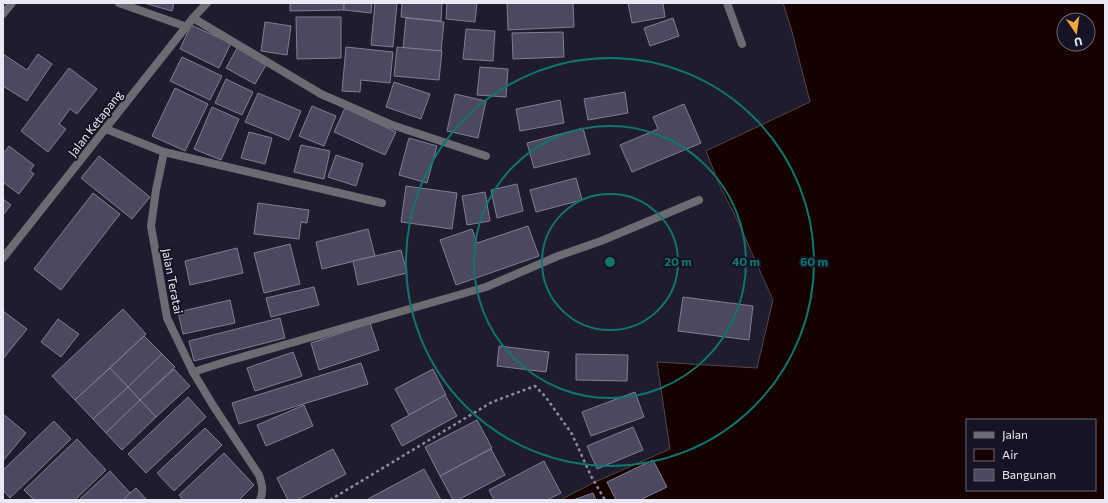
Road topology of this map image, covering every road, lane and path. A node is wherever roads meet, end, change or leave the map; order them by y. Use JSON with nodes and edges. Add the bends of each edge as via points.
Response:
{"nodes":[{"id":1,"x":12,"y":3,"type":"edge"},
{"id":2,"x":119,"y":3,"type":"edge"},
{"id":3,"x":207,"y":3,"type":"edge"},
{"id":4,"x":727,"y":3,"type":"edge"},
{"id":5,"x":3,"y":14,"type":"edge"},
{"id":6,"x":193,"y":18,"type":"junction"},
{"id":7,"x":187,"y":27,"type":"junction"},
{"id":8,"x":742,"y":44,"type":"dead end"},
{"id":9,"x":106,"y":129,"type":"junction"},
{"id":10,"x":164,"y":152,"type":"junction"},
{"id":11,"x":486,"y":156,"type":"dead end"},
{"id":12,"x":699,"y":200,"type":"dead end"},
{"id":13,"x":382,"y":203,"type":"dead end"},
{"id":14,"x":3,"y":258,"type":"edge"},
{"id":15,"x":193,"y":372,"type":"junction"},
{"id":16,"x":260,"y":500,"type":"edge"},
{"id":17,"x":330,"y":500,"type":"edge"},
{"id":18,"x":605,"y":500,"type":"edge"}],
"edges":[{"from":1,"to":5,"type":"street"},
{"from":2,"to":7,"type":"street"},
{"from":3,"to":6,"type":"street","name":"Jalan Ketapang"},
{"from":4,"to":8,"type":"street"},
{"from":6,"to":7,"type":"street","name":"Jalan Ketapang"},
{"from":6,"to":11,"type":"street","via":[[321,94],[392,125]]},
{"from":7,"to":9,"type":"street","name":"Jalan Ketapang"},
{"from":9,"to":10,"type":"street"},
{"from":9,"to":14,"type":"street","name":"Jalan Ketapang"},
{"from":10,"to":13,"type":"street"},
{"from":10,"to":15,"type":"street","name":"Jalan Teratai","via":[[151,226],[167,318]]},
{"from":12,"to":15,"type":"street","via":[[486,287]]},
{"from":15,"to":16,"type":"street","name":"Jalan Teratai","via":[[259,475],[263,487]]},
{"from":17,"to":18,"type":"path","via":[[492,402],[535,386],[572,434]]}]}
